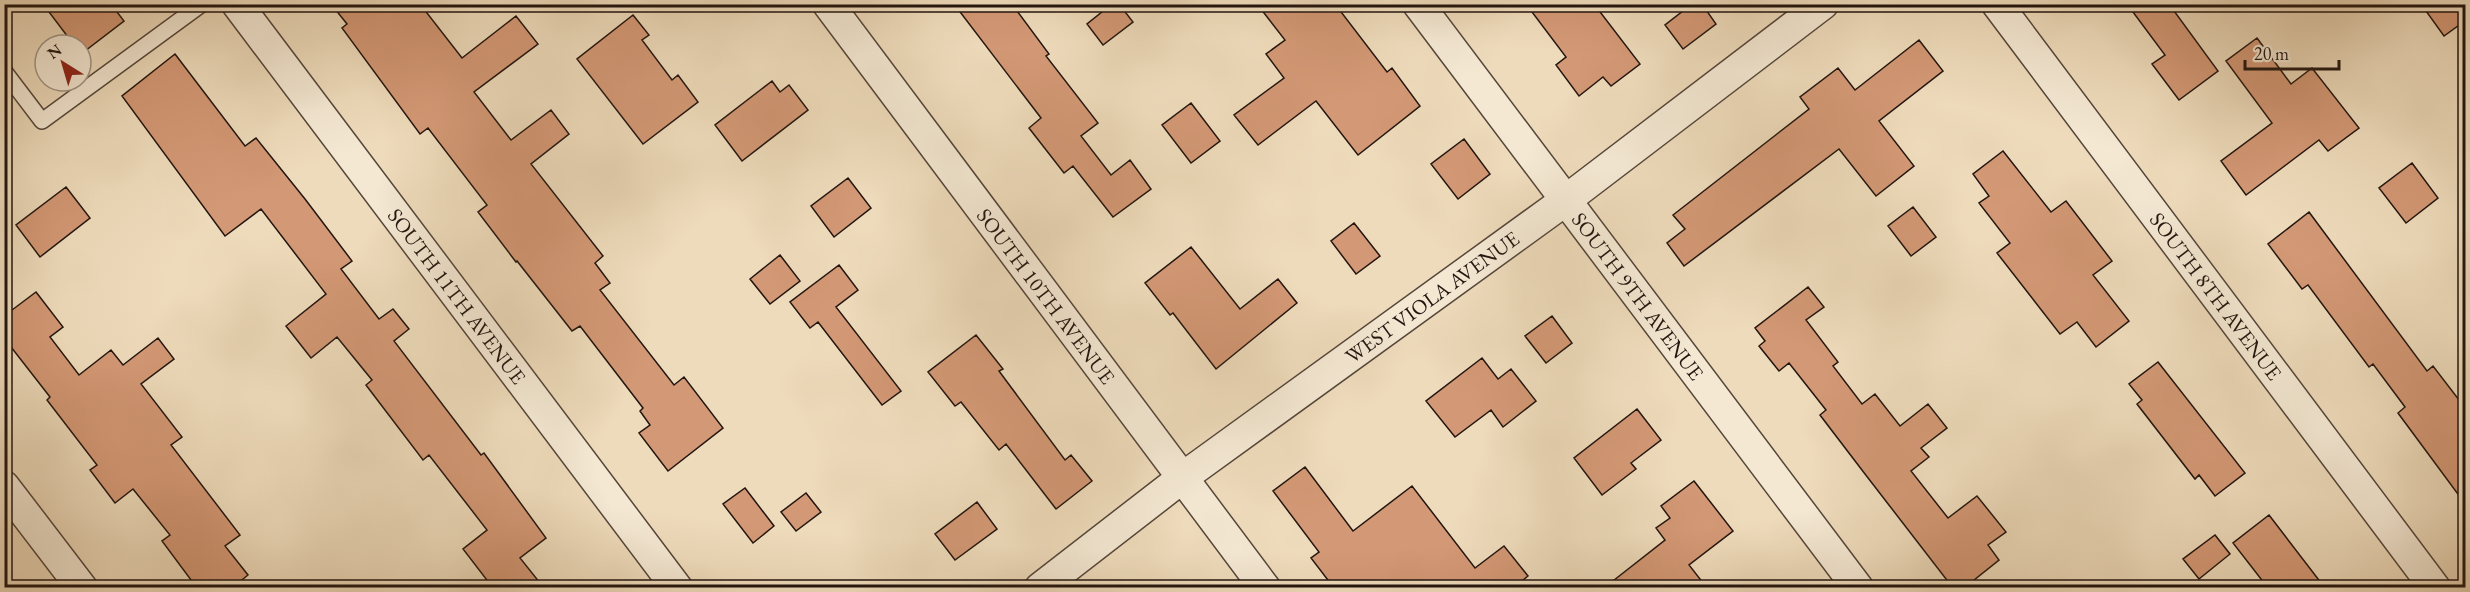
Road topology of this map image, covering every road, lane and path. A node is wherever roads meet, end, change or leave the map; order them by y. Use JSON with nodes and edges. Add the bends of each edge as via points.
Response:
{"nodes":[{"id":1,"x":202,"y":4,"type":"edge"},
{"id":2,"x":237,"y":4,"type":"edge"},
{"id":3,"x":828,"y":4,"type":"edge"},
{"id":4,"x":1418,"y":4,"type":"edge"},
{"id":5,"x":1823,"y":4,"type":"edge"},
{"id":6,"x":1997,"y":4,"type":"edge"},
{"id":7,"x":4,"y":71,"type":"edge"},
{"id":8,"x":1566,"y":200,"type":"junction"},
{"id":9,"x":1182,"y":478,"type":"junction"},
{"id":10,"x":4,"y":486,"type":"edge"},
{"id":11,"x":82,"y":588,"type":"edge"},
{"id":12,"x":677,"y":588,"type":"edge"},
{"id":13,"x":1040,"y":588,"type":"edge"},
{"id":14,"x":1265,"y":588,"type":"edge"},
{"id":15,"x":1858,"y":588,"type":"edge"},
{"id":16,"x":2435,"y":588,"type":"edge"}],
"edges":[{"from":1,"to":7,"type":"lane","via":[[42,121]]},
{"from":2,"to":12,"type":"street","name":"SOUTH 11TH AVENUE"},
{"from":3,"to":9,"type":"street","name":"SOUTH 10TH AVENUE"},
{"from":4,"to":8,"type":"street","name":"SOUTH 9TH AVENUE"},
{"from":5,"to":8,"type":"street","name":"WEST VIOLA AVENUE"},
{"from":6,"to":16,"type":"street","name":"SOUTH 8TH AVENUE"},
{"from":8,"to":9,"type":"street","name":"WEST VIOLA AVENUE"},
{"from":8,"to":15,"type":"street","name":"SOUTH 9TH AVENUE"},
{"from":9,"to":13,"type":"street","name":"WEST VIOLA AVENUE"},
{"from":9,"to":14,"type":"street","name":"SOUTH 10TH AVENUE"},
{"from":10,"to":11,"type":"street"}]}
